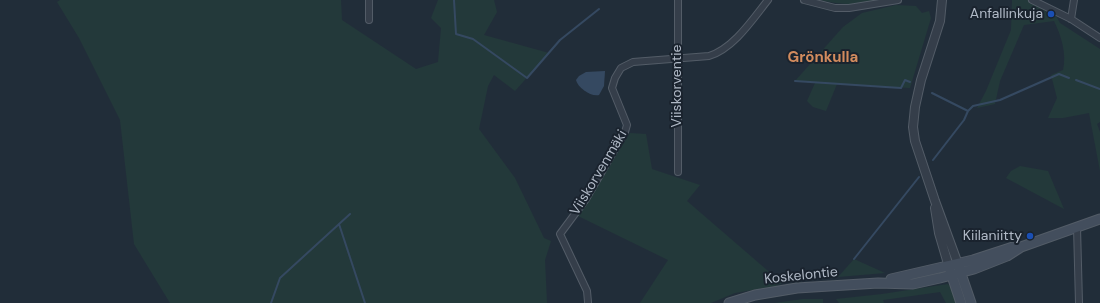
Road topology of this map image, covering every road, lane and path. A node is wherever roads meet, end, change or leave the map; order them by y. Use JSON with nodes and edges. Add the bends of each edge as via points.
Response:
{"nodes":[{"id":1,"x":369,"y":0,"type":"edge"},
{"id":2,"x":678,"y":0,"type":"edge"},
{"id":3,"x":768,"y":0,"type":"edge"},
{"id":4,"x":804,"y":0,"type":"edge"},
{"id":5,"x":898,"y":0,"type":"edge"},
{"id":6,"x":942,"y":0,"type":"edge"},
{"id":7,"x":1032,"y":0,"type":"edge"},
{"id":8,"x":1074,"y":0,"type":"edge"},
{"id":9,"x":1071,"y":19,"type":"junction"},
{"id":10,"x":369,"y":20,"type":"dead end"},
{"id":11,"x":1100,"y":38,"type":"edge"},
{"id":12,"x":677,"y":58,"type":"junction"},
{"id":13,"x":678,"y":172,"type":"dead end"},
{"id":14,"x":1100,"y":219,"type":"edge"},
{"id":15,"x":1077,"y":227,"type":"junction"},
{"id":16,"x":955,"y":270,"type":"junction"},
{"id":17,"x":588,"y":302,"type":"dead end"},
{"id":18,"x":729,"y":303,"type":"edge"},
{"id":19,"x":961,"y":303,"type":"edge"},
{"id":20,"x":971,"y":303,"type":"edge"},
{"id":21,"x":1079,"y":303,"type":"edge"}],
"edges":[{"from":1,"to":10,"type":"street"},
{"from":2,"to":12,"type":"street","name":"Viiskorventie"},
{"from":3,"to":12,"type":"street","name":"Viiskorvenmäki","via":[[723,50],[709,56]]},
{"from":4,"to":5,"type":"street","via":[[835,8],[849,8]]},
{"from":6,"to":16,"type":"street","via":[[940,21],[920,80],[913,127]]},
{"from":7,"to":9,"type":"street"},
{"from":8,"to":9,"type":"street"},
{"from":9,"to":11,"type":"street"},
{"from":12,"to":13,"type":"street","name":"Viiskorventie"},
{"from":12,"to":17,"type":"street","name":"Viiskorvenmäki","via":[[633,62],[621,68],[612,84],[626,132],[578,211],[560,234],[587,291]]},
{"from":14,"to":15,"type":"main road","name":"Koskelontie"},
{"from":15,"to":16,"type":"main road","name":"Koskelontie","via":[[1021,247],[1013,247]]},
{"from":15,"to":21,"type":"street"},
{"from":16,"to":18,"type":"main road","name":"Koskelontie","via":[[878,283],[777,291]]},
{"from":16,"to":19,"type":"main road"},
{"from":16,"to":20,"type":"main road"}]}
